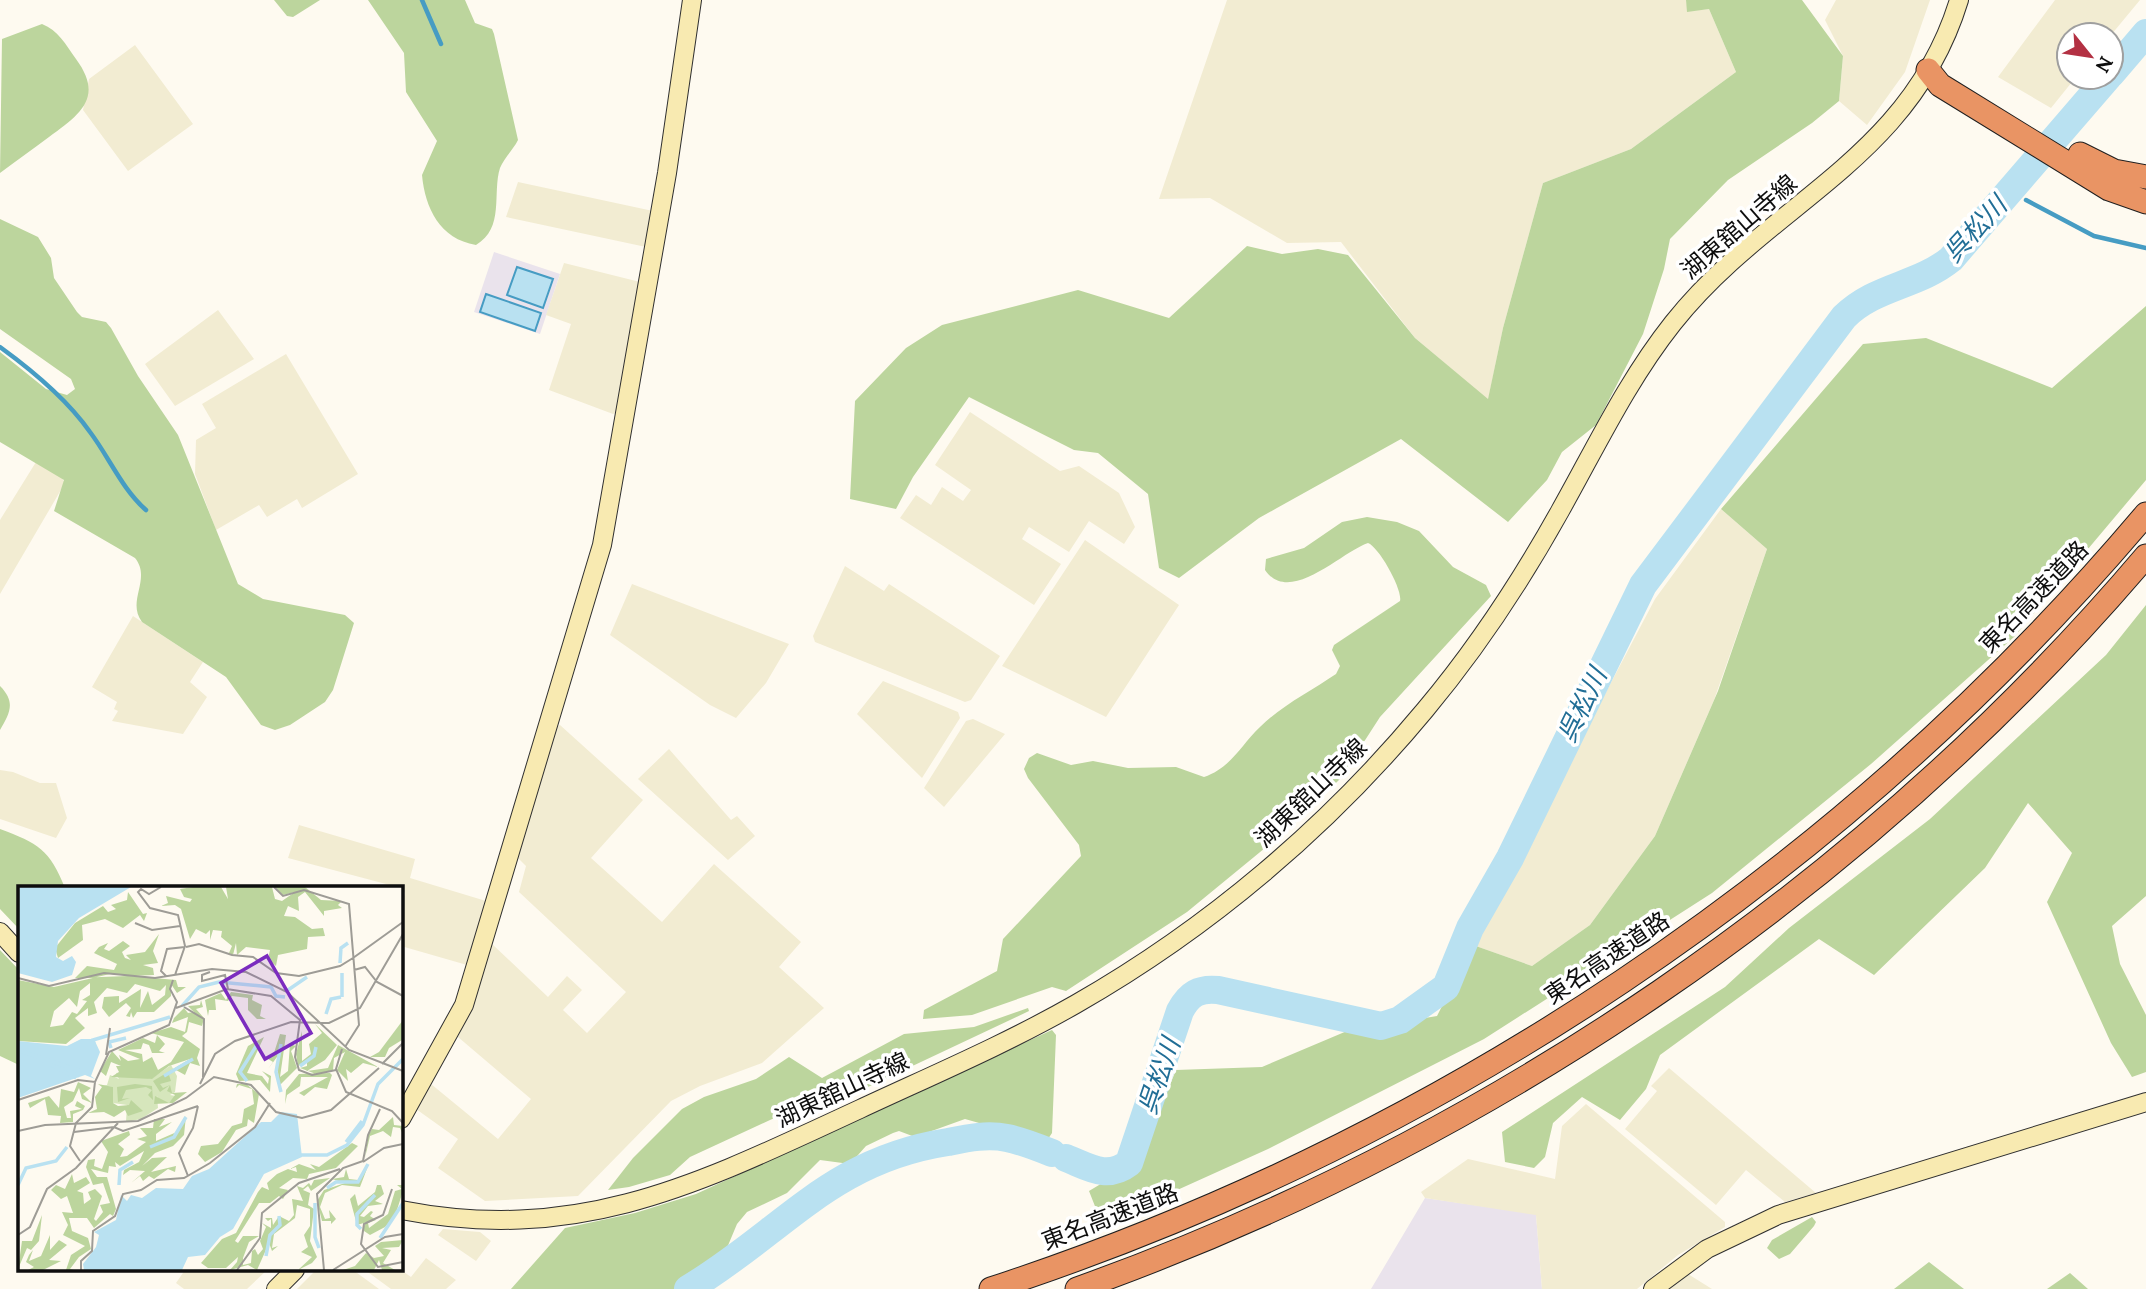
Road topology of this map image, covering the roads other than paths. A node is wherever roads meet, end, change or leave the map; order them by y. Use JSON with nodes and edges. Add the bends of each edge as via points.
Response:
{"nodes":[{"id":1,"x":692,"y":0,"type":"edge"},
{"id":2,"x":1959,"y":0,"type":"edge"},
{"id":3,"x":1928,"y":70,"type":"junction"},
{"id":4,"x":2067,"y":155,"type":"junction"},
{"id":5,"x":2146,"y":177,"type":"edge"},
{"id":6,"x":2146,"y":202,"type":"edge"},
{"id":7,"x":2146,"y":514,"type":"edge"},
{"id":8,"x":2146,"y":556,"type":"edge"},
{"id":9,"x":0,"y":932,"type":"edge"},
{"id":10,"x":18,"y":952,"type":"edge"},
{"id":11,"x":2146,"y":1101,"type":"edge"},
{"id":12,"x":402,"y":1117,"type":"edge"},
{"id":13,"x":402,"y":1210,"type":"edge"},
{"id":14,"x":293,"y":1272,"type":"edge"},
{"id":15,"x":276,"y":1289,"type":"edge"},
{"id":16,"x":991,"y":1289,"type":"edge"},
{"id":17,"x":1077,"y":1289,"type":"edge"},
{"id":18,"x":1653,"y":1289,"type":"edge"}],
"edges":[{"from":1,"to":12,"type":"main road","via":[[603,545],[464,1004]]},
{"from":2,"to":3,"type":"main road","name":"湖東舘山寺線"},
{"from":3,"to":4,"type":"highway","via":[[1940,85]]},
{"from":3,"to":13,"type":"main road","name":"湖東舘山寺線","via":[[1899,114],[1858,157],[1736,256],[1672,324],[1626,392],[1507,600],[1409,729],[1304,837],[1196,925],[1110,984],[1019,1035],[693,1185],[602,1210],[542,1218],[478,1219]]},
{"from":4,"to":5,"type":"highway","via":[[2114,172]]},
{"from":4,"to":6,"type":"highway","via":[[2109,189]]},
{"from":7,"to":16,"type":"highway","name":"東名高速道路","via":[[2036,635],[1933,736],[1842,817],[1662,954],[1559,1023],[1323,1154],[1130,1240]]},
{"from":8,"to":17,"type":"highway","via":[[2057,655],[1951,757],[1809,880],[1679,978],[1452,1118],[1335,1179],[1230,1228]]},
{"from":9,"to":10,"type":"main road"},
{"from":11,"to":18,"type":"main road","via":[[1778,1215],[1707,1249]]},
{"from":14,"to":15,"type":"main road"}]}
